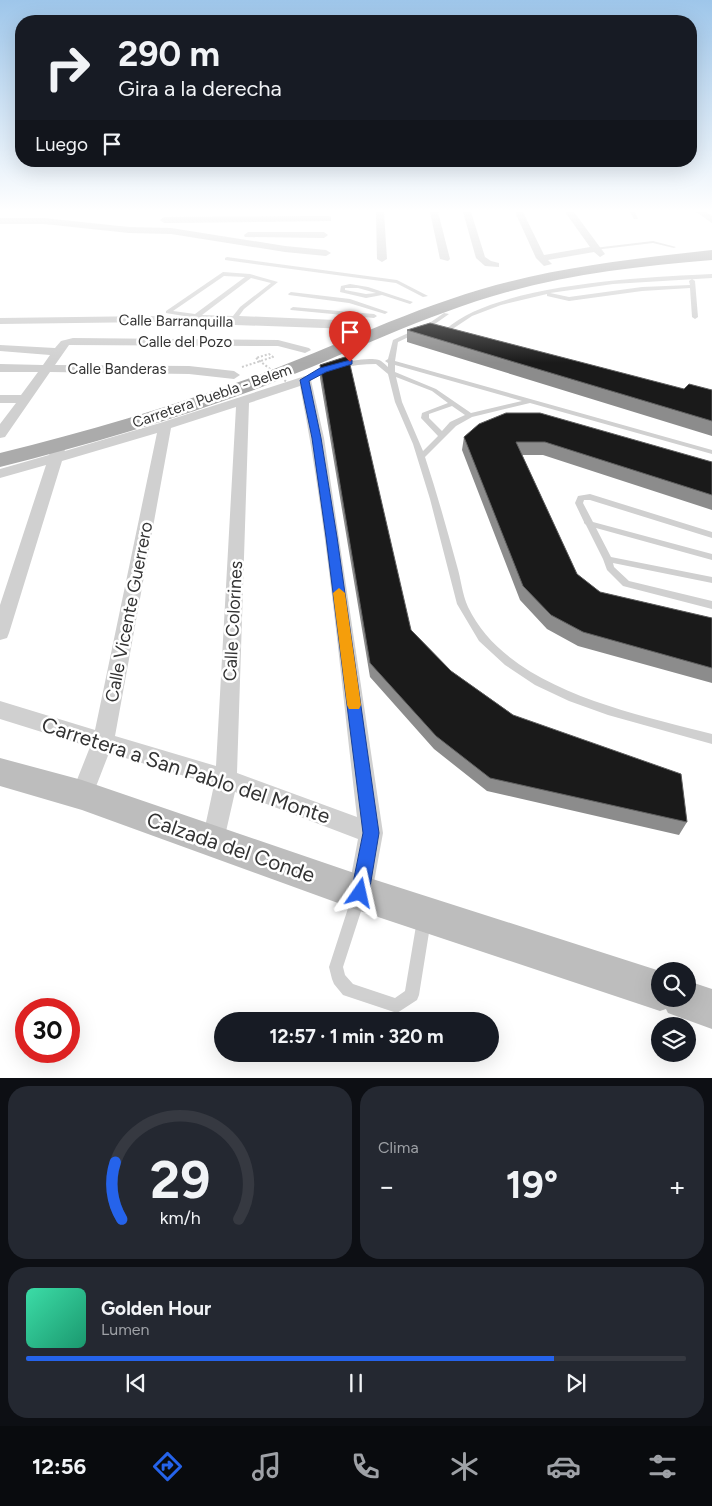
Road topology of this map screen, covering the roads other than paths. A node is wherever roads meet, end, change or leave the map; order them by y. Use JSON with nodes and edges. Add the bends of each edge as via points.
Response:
{"nodes":[{"id":1,"x":251,"y":262,"type":"edge"},
{"id":2,"x":486,"y":262,"type":"edge"},
{"id":3,"x":540,"y":262,"type":"edge"},
{"id":4,"x":631,"y":262,"type":"edge"},
{"id":5,"x":709,"y":262,"type":"edge"},
{"id":6,"x":496,"y":266,"type":"dead end"},
{"id":7,"x":250,"y":276,"type":"junction"},
{"id":8,"x":692,"y":276,"type":"junction"},
{"id":9,"x":712,"y":276,"type":"edge"},
{"id":10,"x":692,"y":286,"type":"junction"},
{"id":11,"x":291,"y":294,"type":"dead end"},
{"id":12,"x":380,"y":294,"type":"junction"},
{"id":13,"x":545,"y":294,"type":"junction"},
{"id":14,"x":517,"y":295,"type":"junction"},
{"id":15,"x":425,"y":296,"type":"junction"},
{"id":16,"x":410,"y":302,"type":"junction"},
{"id":17,"x":293,"y":309,"type":"dead end"},
{"id":18,"x":196,"y":316,"type":"junction"},
{"id":19,"x":235,"y":316,"type":"junction"},
{"id":20,"x":696,"y":317,"type":"dead end"},
{"id":21,"x":0,"y":321,"type":"edge"},
{"id":22,"x":448,"y":322,"type":"junction"},
{"id":23,"x":430,"y":325,"type":"junction"},
{"id":24,"x":361,"y":326,"type":"junction"},
{"id":25,"x":459,"y":332,"type":"edge"},
{"id":26,"x":61,"y":347,"type":"junction"},
{"id":27,"x":0,"y":348,"type":"edge"},
{"id":28,"x":316,"y":349,"type":"junction"},
{"id":29,"x":392,"y":361,"type":"junction"},
{"id":30,"x":378,"y":362,"type":"junction"},
{"id":31,"x":0,"y":368,"type":"edge"},
{"id":32,"x":45,"y":369,"type":"junction"},
{"id":33,"x":234,"y":372,"type":"junction"},
{"id":34,"x":390,"y":372,"type":"junction"},
{"id":35,"x":296,"y":381,"type":"junction"},
{"id":36,"x":0,"y":399,"type":"edge"},
{"id":37,"x":24,"y":399,"type":"junction"},
{"id":38,"x":244,"y":400,"type":"junction"},
{"id":39,"x":530,"y":401,"type":"junction"},
{"id":40,"x":453,"y":403,"type":"junction"},
{"id":41,"x":470,"y":415,"type":"junction"},
{"id":42,"x":165,"y":426,"type":"junction"},
{"id":43,"x":0,"y":434,"type":"edge"},
{"id":44,"x":441,"y":435,"type":"junction"},
{"id":45,"x":107,"y":437,"type":"junction"},
{"id":46,"x":0,"y":444,"type":"edge"},
{"id":47,"x":58,"y":452,"type":"junction"},
{"id":48,"x":712,"y":452,"type":"edge"},
{"id":49,"x":422,"y":456,"type":"junction"},
{"id":50,"x":0,"y":460,"type":"edge"},
{"id":51,"x":0,"y":474,"type":"edge"},
{"id":52,"x":588,"y":523,"type":"junction"},
{"id":53,"x":712,"y":536,"type":"edge"},
{"id":54,"x":712,"y":558,"type":"edge"},
{"id":55,"x":608,"y":559,"type":"junction"},
{"id":56,"x":712,"y":580,"type":"edge"},
{"id":57,"x":712,"y":606,"type":"edge"},
{"id":58,"x":0,"y":633,"type":"edge"},
{"id":59,"x":0,"y":710,"type":"edge"},
{"id":60,"x":712,"y":739,"type":"edge"},
{"id":61,"x":103,"y":741,"type":"junction"},
{"id":62,"x":0,"y":772,"type":"edge"},
{"id":63,"x":226,"y":779,"type":"junction"},
{"id":64,"x":82,"y":795,"type":"junction"},
{"id":65,"x":371,"y":833,"type":"junction"},
{"id":66,"x":214,"y":841,"type":"junction"},
{"id":67,"x":360,"y":893,"type":"junction"},
{"id":68,"x":425,"y":914,"type":"junction"},
{"id":69,"x":651,"y":989,"type":"edge"},
{"id":70,"x":696,"y":1003,"type":"edge"},
{"id":71,"x":712,"y":1008,"type":"edge"}],
"edges":[{"from":1,"to":15,"type":"lane","via":[[396,282]]},
{"from":2,"to":6,"type":"street"},
{"from":3,"to":15,"type":"main road"},
{"from":4,"to":24,"type":"main road","name":"Carretera Puebla - Belem","via":[[501,288],[429,312]]},
{"from":5,"to":14,"type":"main road","via":[[592,276]]},
{"from":7,"to":18,"type":"lane"},
{"from":7,"to":18,"type":"lane","via":[[224,274],[168,312]]},
{"from":7,"to":19,"type":"lane","via":[[274,282]]},
{"from":8,"to":9,"type":"lane"},
{"from":8,"to":10,"type":"lane"},
{"from":8,"to":13,"type":"lane","via":[[645,278]]},
{"from":10,"to":13,"type":"lane","via":[[569,299]]},
{"from":10,"to":20,"type":"lane"},
{"from":11,"to":24,"type":"lane","via":[[364,303]]},
{"from":12,"to":12,"type":"lane","via":[[348,286],[342,291],[366,296]]},
{"from":12,"to":16,"type":"lane"},
{"from":13,"to":14,"type":"lane"},
{"from":14,"to":22,"type":"main road"},
{"from":15,"to":16,"type":"main road"},
{"from":16,"to":24,"type":"main road"},
{"from":17,"to":24,"type":"lane"},
{"from":18,"to":19,"type":"lane"},
{"from":19,"to":24,"type":"lane"},
{"from":21,"to":24,"type":"street","name":"Calle Barranquilla","via":[[150,319]]},
{"from":22,"to":23,"type":"lane"},
{"from":22,"to":23,"type":"lane"},
{"from":22,"to":25,"type":"lane"},
{"from":22,"to":28,"type":"main road","via":[[359,347]]},
{"from":23,"to":29,"type":"lane","via":[[395,341]]},
{"from":24,"to":28,"type":"main road","name":"Carretera Puebla - Belem"},
{"from":26,"to":27,"type":"street","name":"Calle del Pozo"},
{"from":26,"to":28,"type":"street","name":"Calle del Pozo","via":[[73,341],[278,343]]},
{"from":26,"to":32,"type":"street"},
{"from":28,"to":33,"type":"main road","name":"Carretera Puebla - Belem"},
{"from":28,"to":45,"type":"main road","name":"Carretera Puebla - Belem","via":[[262,381]]},
{"from":29,"to":30,"type":"lane"},
{"from":29,"to":34,"type":"lane"},
{"from":29,"to":39,"type":"lane"},
{"from":30,"to":34,"type":"lane"},
{"from":30,"to":35,"type":"lane","via":[[350,362]]},
{"from":31,"to":32,"type":"street","name":"Calle Banderas"},
{"from":32,"to":33,"type":"street","name":"Calle Banderas"},
{"from":32,"to":37,"type":"street"},
{"from":33,"to":46,"type":"main road","name":"Carretera Puebla - Belem","via":[[103,417]]},
{"from":34,"to":40,"type":"lane","via":[[434,390]]},
{"from":34,"to":49,"type":"lane","via":[[398,403]]},
{"from":35,"to":38,"type":"street"},
{"from":35,"to":65,"type":"street","via":[[317,438]]},
{"from":36,"to":37,"type":"street"},
{"from":37,"to":43,"type":"street"},
{"from":38,"to":42,"type":"street"},
{"from":38,"to":63,"type":"street","name":"Calle Colorines"},
{"from":39,"to":41,"type":"lane"},
{"from":39,"to":48,"type":"lane"},
{"from":40,"to":41,"type":"lane"},
{"from":40,"to":44,"type":"lane","via":[[426,413],[425,418]]},
{"from":41,"to":44,"type":"lane","via":[[452,424]]},
{"from":42,"to":45,"type":"street"},
{"from":42,"to":61,"type":"street","name":"Calle Vicente Guerrero"},
{"from":44,"to":49,"type":"lane"},
{"from":45,"to":47,"type":"main road","name":"Carretera Puebla - Belem"},
{"from":47,"to":50,"type":"main road","name":"Carretera Puebla - Belem"},
{"from":47,"to":51,"type":"street"},
{"from":47,"to":58,"type":"street"},
{"from":49,"to":60,"type":"lane","via":[[464,609],[482,636],[508,661],[545,686],[593,707]]},
{"from":52,"to":53,"type":"lane","via":[[579,504],[584,496]]},
{"from":52,"to":54,"type":"lane"},
{"from":52,"to":55,"type":"lane"},
{"from":55,"to":56,"type":"lane"},
{"from":55,"to":57,"type":"lane","via":[[610,568],[626,584]]},
{"from":59,"to":61,"type":"street","name":"Carretera a San Pablo del Monte"},
{"from":61,"to":63,"type":"street","name":"Carretera a San Pablo del Monte"},
{"from":61,"to":64,"type":"street","name":"Calle Vicente Guerrero"},
{"from":62,"to":64,"type":"street","name":"Calzada del Conde"},
{"from":63,"to":65,"type":"street","name":"Carretera a San Pablo del Monte"},
{"from":63,"to":66,"type":"street","name":"Calle Colorines"},
{"from":64,"to":66,"type":"street","name":"Calzada del Conde"},
{"from":65,"to":67,"type":"street"},
{"from":66,"to":67,"type":"street","name":"Calzada del Conde"},
{"from":67,"to":68,"type":"street","name":"Calzada del Conde"},
{"from":67,"to":68,"type":"lane","via":[[336,967],[338,979],[348,990],[397,1006],[412,994]]},
{"from":68,"to":69,"type":"street","name":"Calzada del Conde"},
{"from":70,"to":71,"type":"street"}]}
